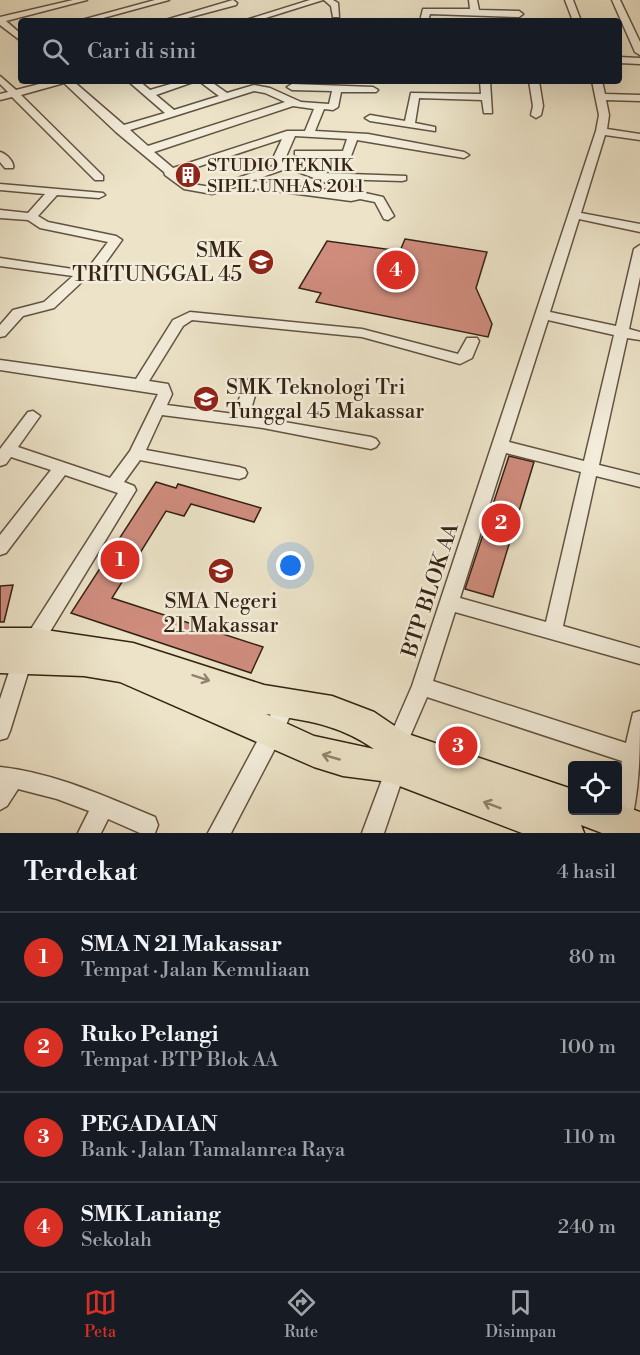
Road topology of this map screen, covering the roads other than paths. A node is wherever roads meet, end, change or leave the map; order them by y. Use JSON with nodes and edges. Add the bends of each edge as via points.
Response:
{"nodes":[{"id":1,"x":83,"y":0,"type":"edge"},
{"id":2,"x":165,"y":0,"type":"edge"},
{"id":3,"x":279,"y":0,"type":"edge"},
{"id":4,"x":319,"y":0,"type":"edge"},
{"id":5,"x":328,"y":0,"type":"edge"},
{"id":6,"x":473,"y":0,"type":"edge"},
{"id":7,"x":569,"y":0,"type":"edge"},
{"id":8,"x":616,"y":0,"type":"edge"},
{"id":9,"x":293,"y":8,"type":"junction"},
{"id":10,"x":245,"y":12,"type":"edge"},
{"id":11,"x":475,"y":12,"type":"junction"},
{"id":12,"x":519,"y":14,"type":"edge"},
{"id":13,"x":336,"y":15,"type":"dead end"},
{"id":14,"x":94,"y":18,"type":"edge"},
{"id":15,"x":192,"y":18,"type":"edge"},
{"id":16,"x":425,"y":18,"type":"edge"},
{"id":17,"x":576,"y":18,"type":"edge"},
{"id":18,"x":0,"y":20,"type":"edge"},
{"id":19,"x":18,"y":35,"type":"edge"},
{"id":20,"x":640,"y":52,"type":"edge"},
{"id":21,"x":622,"y":60,"type":"edge"},
{"id":22,"x":640,"y":61,"type":"edge"},
{"id":23,"x":0,"y":79,"type":"edge"},
{"id":24,"x":50,"y":84,"type":"edge"},
{"id":25,"x":70,"y":84,"type":"edge"},
{"id":26,"x":137,"y":84,"type":"edge"},
{"id":27,"x":181,"y":84,"type":"edge"},
{"id":28,"x":208,"y":84,"type":"edge"},
{"id":29,"x":485,"y":84,"type":"edge"},
{"id":30,"x":534,"y":84,"type":"edge"},
{"id":31,"x":598,"y":84,"type":"edge"},
{"id":32,"x":292,"y":87,"type":"dead end"},
{"id":33,"x":337,"y":89,"type":"junction"},
{"id":34,"x":15,"y":93,"type":"junction"},
{"id":35,"x":149,"y":94,"type":"junction"},
{"id":36,"x":225,"y":96,"type":"junction"},
{"id":37,"x":486,"y":97,"type":"junction"},
{"id":38,"x":601,"y":97,"type":"junction"},
{"id":39,"x":0,"y":98,"type":"edge"},
{"id":40,"x":640,"y":98,"type":"edge"},
{"id":41,"x":372,"y":99,"type":"edge"},
{"id":42,"x":292,"y":103,"type":"junction"},
{"id":43,"x":320,"y":106,"type":"junction"},
{"id":44,"x":488,"y":111,"type":"dead end"},
{"id":45,"x":171,"y":113,"type":"junction"},
{"id":46,"x":536,"y":115,"type":"dead end"},
{"id":47,"x":331,"y":121,"type":"junction"},
{"id":48,"x":410,"y":125,"type":"junction"},
{"id":49,"x":431,"y":129,"type":"dead end"},
{"id":50,"x":120,"y":130,"type":"junction"},
{"id":51,"x":601,"y":131,"type":"junction"},
{"id":52,"x":291,"y":134,"type":"junction"},
{"id":53,"x":309,"y":134,"type":"junction"},
{"id":54,"x":352,"y":136,"type":"junction"},
{"id":55,"x":368,"y":137,"type":"junction"},
{"id":56,"x":640,"y":137,"type":"edge"},
{"id":57,"x":145,"y":151,"type":"junction"},
{"id":58,"x":299,"y":153,"type":"dead end"},
{"id":59,"x":464,"y":154,"type":"dead end"},
{"id":60,"x":0,"y":155,"type":"edge"},
{"id":61,"x":287,"y":165,"type":"junction"},
{"id":62,"x":9,"y":166,"type":"dead end"},
{"id":63,"x":170,"y":173,"type":"junction"},
{"id":64,"x":99,"y":178,"type":"dead end"},
{"id":65,"x":320,"y":178,"type":"junction"},
{"id":66,"x":402,"y":178,"type":"dead end"},
{"id":67,"x":237,"y":183,"type":"junction"},
{"id":68,"x":0,"y":187,"type":"edge"},
{"id":69,"x":54,"y":190,"type":"junction"},
{"id":70,"x":99,"y":195,"type":"dead end"},
{"id":71,"x":359,"y":195,"type":"junction"},
{"id":72,"x":0,"y":214,"type":"edge"},
{"id":73,"x":574,"y":215,"type":"junction"},
{"id":74,"x":388,"y":216,"type":"dead end"},
{"id":75,"x":31,"y":217,"type":"junction"},
{"id":76,"x":640,"y":228,"type":"edge"},
{"id":77,"x":640,"y":249,"type":"edge"},
{"id":78,"x":0,"y":262,"type":"edge"},
{"id":79,"x":82,"y":275,"type":"junction"},
{"id":80,"x":543,"y":315,"type":"junction"},
{"id":81,"x":621,"y":332,"type":"junction"},
{"id":82,"x":0,"y":333,"type":"edge"},
{"id":83,"x":640,"y":336,"type":"edge"},
{"id":84,"x":472,"y":341,"type":"dead end"},
{"id":85,"x":1,"y":366,"type":"edge"},
{"id":86,"x":252,"y":382,"type":"dead end"},
{"id":87,"x":140,"y":384,"type":"junction"},
{"id":88,"x":158,"y":409,"type":"junction"},
{"id":89,"x":33,"y":416,"type":"dead end"},
{"id":90,"x":240,"y":420,"type":"junction"},
{"id":91,"x":371,"y":443,"type":"dead end"},
{"id":92,"x":501,"y":446,"type":"junction"},
{"id":93,"x":136,"y":454,"type":"junction"},
{"id":94,"x":4,"y":455,"type":"edge"},
{"id":95,"x":62,"y":467,"type":"junction"},
{"id":96,"x":589,"y":467,"type":"junction"},
{"id":97,"x":239,"y":473,"type":"dead end"},
{"id":98,"x":640,"y":481,"type":"edge"},
{"id":99,"x":121,"y":487,"type":"junction"},
{"id":100,"x":0,"y":548,"type":"edge"},
{"id":101,"x":450,"y":603,"type":"junction"},
{"id":102,"x":553,"y":630,"type":"junction"},
{"id":103,"x":14,"y":651,"type":"edge"},
{"id":104,"x":640,"y":656,"type":"edge"},
{"id":105,"x":422,"y":686,"type":"junction"},
{"id":106,"x":279,"y":718,"type":"junction"},
{"id":107,"x":640,"y":720,"type":"edge"},
{"id":108,"x":0,"y":731,"type":"edge"},
{"id":109,"x":634,"y":755,"type":"junction"},
{"id":110,"x":393,"y":760,"type":"junction"},
{"id":111,"x":6,"y":777,"type":"edge"},
{"id":112,"x":0,"y":799,"type":"edge"},
{"id":113,"x":103,"y":808,"type":"junction"},
{"id":114,"x":610,"y":822,"type":"edge"},
{"id":115,"x":147,"y":825,"type":"dead end"},
{"id":116,"x":89,"y":833,"type":"edge"},
{"id":117,"x":219,"y":833,"type":"edge"},
{"id":118,"x":373,"y":833,"type":"edge"},
{"id":119,"x":567,"y":833,"type":"edge"}],
"edges":[{"from":1,"to":18,"type":"street"},
{"from":2,"to":14,"type":"street"},
{"from":3,"to":9,"type":"street"},
{"from":4,"to":9,"type":"street"},
{"from":5,"to":13,"type":"street","via":[[335,5]]},
{"from":6,"to":11,"type":"street"},
{"from":7,"to":17,"type":"street"},
{"from":8,"to":20,"type":"street"},
{"from":9,"to":10,"type":"street"},
{"from":10,"to":15,"type":"street"},
{"from":11,"to":12,"type":"street"},
{"from":11,"to":16,"type":"street","via":[[426,11]]},
{"from":18,"to":19,"type":"street"},
{"from":21,"to":22,"type":"street"},
{"from":23,"to":34,"type":"street"},
{"from":24,"to":34,"type":"street"},
{"from":25,"to":50,"type":"street"},
{"from":26,"to":35,"type":"street"},
{"from":27,"to":35,"type":"street"},
{"from":28,"to":36,"type":"street"},
{"from":29,"to":37,"type":"street"},
{"from":30,"to":46,"type":"street"},
{"from":31,"to":38,"type":"street","name":"BTP BLOK AA"},
{"from":32,"to":33,"type":"street"},
{"from":33,"to":41,"type":"street"},
{"from":33,"to":47,"type":"street"},
{"from":34,"to":39,"type":"street"},
{"from":34,"to":64,"type":"street"},
{"from":35,"to":45,"type":"street"},
{"from":36,"to":42,"type":"street","via":[[261,88]]},
{"from":36,"to":45,"type":"street"},
{"from":37,"to":44,"type":"street"},
{"from":37,"to":48,"type":"street","via":[[414,95]]},
{"from":38,"to":40,"type":"street"},
{"from":38,"to":51,"type":"street","name":"BTP BLOK AA"},
{"from":41,"to":48,"type":"street"},
{"from":41,"to":55,"type":"street"},
{"from":42,"to":43,"type":"street"},
{"from":42,"to":57,"type":"street"},
{"from":43,"to":47,"type":"street"},
{"from":43,"to":53,"type":"street"},
{"from":45,"to":50,"type":"street"},
{"from":47,"to":53,"type":"street"},
{"from":47,"to":54,"type":"street"},
{"from":48,"to":49,"type":"street"},
{"from":50,"to":57,"type":"street"},
{"from":51,"to":56,"type":"street"},
{"from":51,"to":73,"type":"street","name":"BTP BLOK AA"},
{"from":52,"to":53,"type":"street"},
{"from":52,"to":61,"type":"street","via":[[279,158]]},
{"from":52,"to":63,"type":"street"},
{"from":54,"to":55,"type":"street"},
{"from":54,"to":58,"type":"street","via":[[347,154]]},
{"from":55,"to":59,"type":"street"},
{"from":57,"to":63,"type":"street"},
{"from":60,"to":62,"type":"street"},
{"from":61,"to":65,"type":"street"},
{"from":61,"to":67,"type":"street"},
{"from":63,"to":67,"type":"street","via":[[193,189],[212,191]]},
{"from":65,"to":66,"type":"street","via":[[333,174]]},
{"from":65,"to":71,"type":"street"},
{"from":67,"to":71,"type":"street","via":[[351,198]]},
{"from":68,"to":69,"type":"street"},
{"from":69,"to":70,"type":"street"},
{"from":69,"to":75,"type":"street"},
{"from":71,"to":74,"type":"street","via":[[379,199]]},
{"from":72,"to":75,"type":"street"},
{"from":73,"to":76,"type":"street"},
{"from":73,"to":80,"type":"street","name":"BTP BLOK AA"},
{"from":75,"to":79,"type":"street","via":[[44,225],[116,240],[89,276]]},
{"from":77,"to":81,"type":"street"},
{"from":78,"to":79,"type":"street","via":[[51,267]]},
{"from":79,"to":82,"type":"street","via":[[49,305],[18,313]]},
{"from":80,"to":81,"type":"street"},
{"from":80,"to":92,"type":"street","name":"BTP BLOK AA"},
{"from":81,"to":83,"type":"street"},
{"from":81,"to":96,"type":"street"},
{"from":84,"to":87,"type":"street","via":[[467,355],[459,359],[362,333],[190,316],[178,323]]},
{"from":85,"to":87,"type":"street"},
{"from":86,"to":90,"type":"street"},
{"from":87,"to":88,"type":"street","via":[[166,391]]},
{"from":88,"to":90,"type":"street"},
{"from":88,"to":93,"type":"street"},
{"from":89,"to":94,"type":"street"},
{"from":90,"to":91,"type":"street"},
{"from":92,"to":96,"type":"street"},
{"from":92,"to":101,"type":"street","name":"BTP BLOK AA"},
{"from":93,"to":97,"type":"street"},
{"from":93,"to":99,"type":"street"},
{"from":94,"to":95,"type":"street"},
{"from":95,"to":99,"type":"street"},
{"from":95,"to":100,"type":"street"},
{"from":96,"to":98,"type":"street"},
{"from":96,"to":102,"type":"street"},
{"from":99,"to":103,"type":"street"},
{"from":101,"to":102,"type":"street"},
{"from":101,"to":105,"type":"street","name":"BTP BLOK AA"},
{"from":102,"to":104,"type":"street"},
{"from":103,"to":106,"type":"main road","via":[[122,669]]},
{"from":103,"to":108,"type":"street"},
{"from":105,"to":109,"type":"street"},
{"from":105,"to":110,"type":"street","name":"BTP BLOK AA"},
{"from":110,"to":106,"type":"main road","one_way":true,"via":[[358,764],[295,745]]},
{"from":106,"to":110,"type":"main road","via":[[305,704],[332,711],[363,723]]},
{"from":106,"to":117,"type":"street"},
{"from":107,"to":109,"type":"street"},
{"from":109,"to":114,"type":"street"},
{"from":110,"to":114,"type":"main road"},
{"from":110,"to":118,"type":"street","name":"BTP BLOK AA"},
{"from":119,"to":110,"type":"main road","one_way":true},
{"from":111,"to":112,"type":"street"},
{"from":111,"to":113,"type":"street","via":[[61,789]]},
{"from":113,"to":115,"type":"street"},
{"from":113,"to":116,"type":"street"}]}
